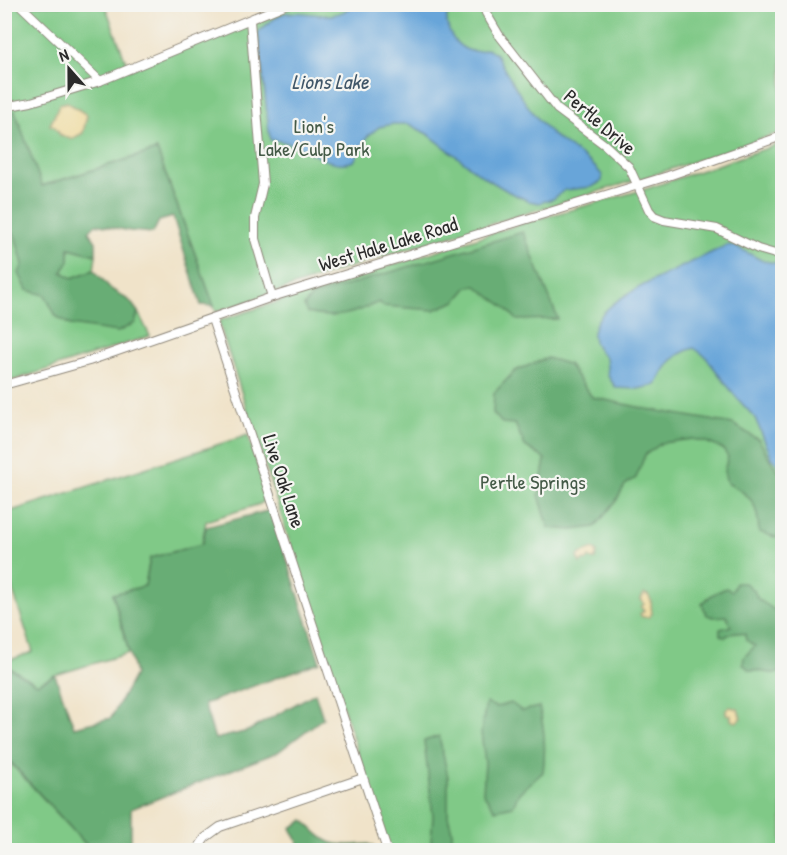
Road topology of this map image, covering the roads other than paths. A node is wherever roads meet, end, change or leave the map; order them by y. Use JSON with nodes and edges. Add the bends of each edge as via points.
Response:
{"nodes":[{"id":1,"x":19,"y":4,"type":"edge"},
{"id":2,"x":286,"y":4,"type":"edge"},
{"id":3,"x":483,"y":4,"type":"edge"},
{"id":4,"x":250,"y":20,"type":"junction"},
{"id":5,"x":100,"y":81,"type":"junction"},
{"id":6,"x":9,"y":106,"type":"edge"},
{"id":7,"x":783,"y":136,"type":"edge"},
{"id":8,"x":637,"y":185,"type":"junction"},
{"id":9,"x":783,"y":256,"type":"edge"},
{"id":10,"x":272,"y":297,"type":"junction"},
{"id":11,"x":212,"y":319,"type":"junction"},
{"id":12,"x":4,"y":385,"type":"edge"},
{"id":13,"x":363,"y":778,"type":"junction"},
{"id":14,"x":196,"y":850,"type":"edge"},
{"id":15,"x":387,"y":850,"type":"edge"}],
"edges":[{"from":1,"to":5,"type":"street"},
{"from":2,"to":4,"type":"street"},
{"from":3,"to":8,"type":"street","name":"Pertle Drive","via":[[499,35],[545,96],[629,167]]},
{"from":4,"to":5,"type":"street"},
{"from":4,"to":10,"type":"street","via":[[263,184],[255,218],[255,239]]},
{"from":5,"to":6,"type":"street"},
{"from":7,"to":8,"type":"street","name":"West Hale Lake Road"},
{"from":8,"to":9,"type":"street","name":"Pertle Drive","via":[[654,216],[717,229]]},
{"from":8,"to":10,"type":"street","name":"West Hale Lake Road"},
{"from":10,"to":11,"type":"street","name":"West Hale Lake Road"},
{"from":11,"to":12,"type":"street","name":"West Hale Lake Road"},
{"from":11,"to":13,"type":"street","name":"Live Oak Lane"},
{"from":13,"to":14,"type":"street","via":[[220,827]]},
{"from":13,"to":15,"type":"street","name":"Live Oak Lane"}]}
